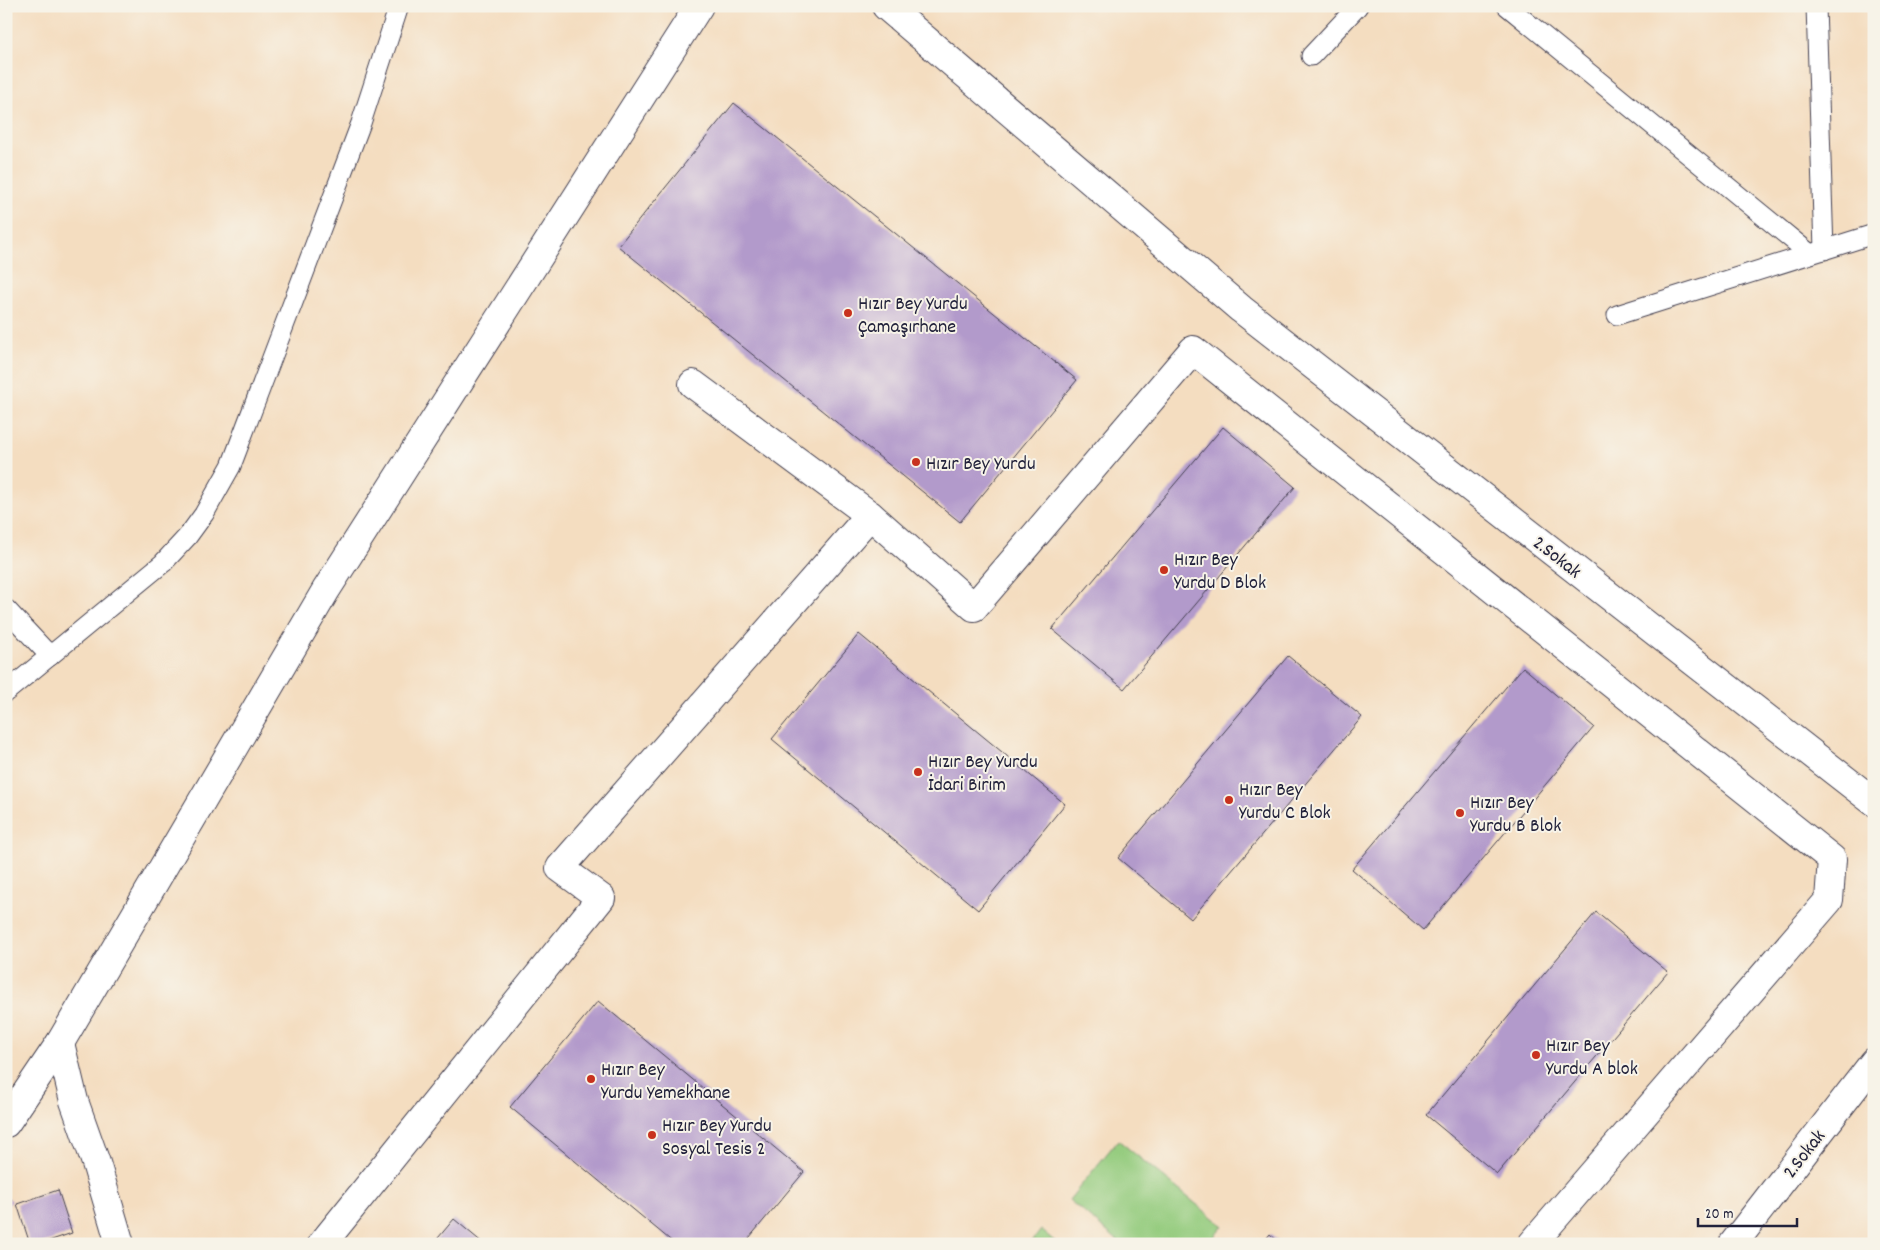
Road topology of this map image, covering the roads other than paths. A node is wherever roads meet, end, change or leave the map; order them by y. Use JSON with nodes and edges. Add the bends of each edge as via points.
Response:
{"nodes":[{"id":1,"x":399,"y":6,"type":"edge"},
{"id":2,"x":698,"y":6,"type":"edge"},
{"id":3,"x":886,"y":6,"type":"edge"},
{"id":4,"x":1358,"y":6,"type":"edge"},
{"id":5,"x":1507,"y":6,"type":"edge"},
{"id":6,"x":1816,"y":6,"type":"edge"},
{"id":7,"x":1311,"y":56,"type":"dead end"},
{"id":8,"x":1874,"y":234,"type":"edge"},
{"id":9,"x":1817,"y":252,"type":"junction"},
{"id":10,"x":1617,"y":315,"type":"dead end"},
{"id":11,"x":693,"y":384,"type":"dead end"},
{"id":12,"x":870,"y":515,"type":"junction"},
{"id":13,"x":6,"y":609,"type":"edge"},
{"id":14,"x":50,"y":656,"type":"junction"},
{"id":15,"x":6,"y":692,"type":"edge"},
{"id":16,"x":1874,"y":802,"type":"edge"},
{"id":17,"x":60,"y":1043,"type":"junction"},
{"id":18,"x":1874,"y":1062,"type":"edge"},
{"id":19,"x":6,"y":1123,"type":"edge"},
{"id":20,"x":120,"y":1244,"type":"edge"},
{"id":21,"x":322,"y":1244,"type":"edge"},
{"id":22,"x":1532,"y":1244,"type":"edge"},
{"id":23,"x":1732,"y":1244,"type":"edge"}],
"edges":[{"from":1,"to":14,"type":"lane","via":[[361,123],[231,466],[204,514],[163,563]]},
{"from":2,"to":17,"type":"street","via":[[326,590]]},
{"from":3,"to":16,"type":"street","name":"2.Sokak","via":[[1241,309]]},
{"from":4,"to":7,"type":"lane"},
{"from":5,"to":9,"type":"lane"},
{"from":6,"to":9,"type":"lane"},
{"from":8,"to":9,"type":"lane"},
{"from":9,"to":10,"type":"lane"},
{"from":11,"to":12,"type":"street"},
{"from":12,"to":21,"type":"street","via":[[560,868],[601,898]]},
{"from":12,"to":22,"type":"street","via":[[974,607],[1193,350],[1832,859],[1829,900]]},
{"from":13,"to":14,"type":"lane"},
{"from":14,"to":15,"type":"lane"},
{"from":17,"to":19,"type":"street"},
{"from":17,"to":20,"type":"street","via":[[74,1101]]},
{"from":18,"to":23,"type":"street","name":"2.Sokak"}]}
